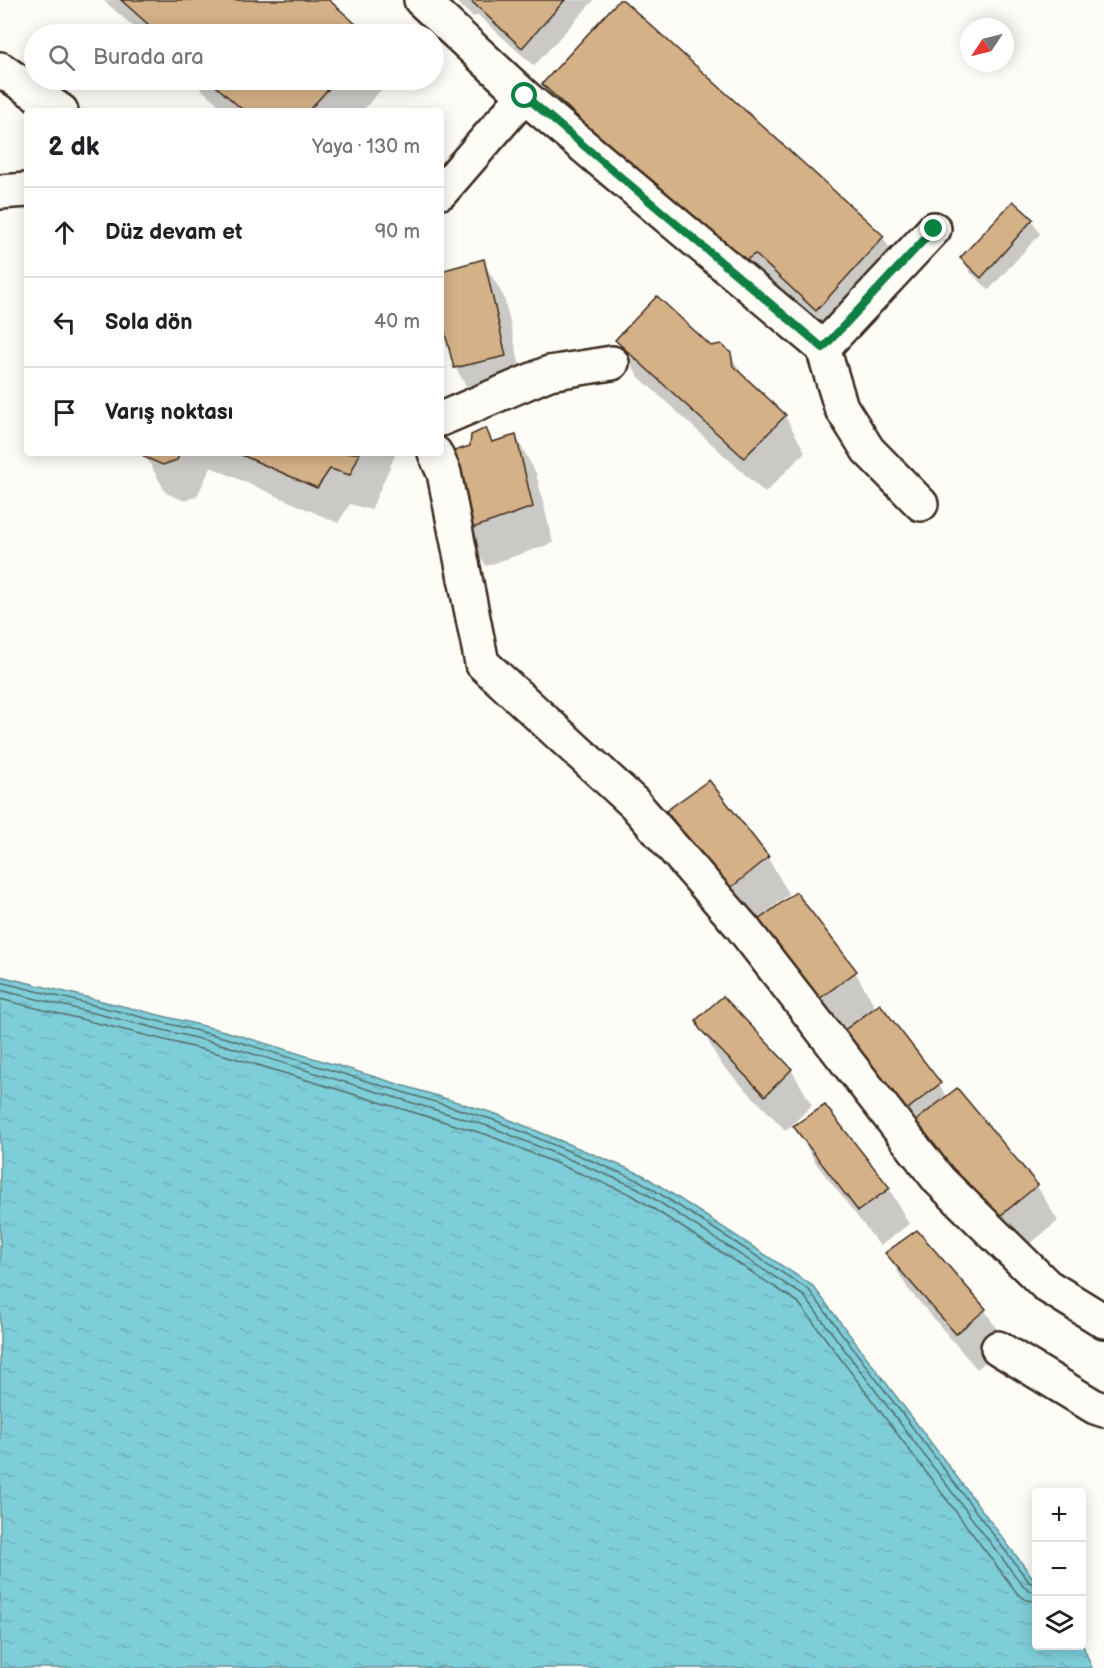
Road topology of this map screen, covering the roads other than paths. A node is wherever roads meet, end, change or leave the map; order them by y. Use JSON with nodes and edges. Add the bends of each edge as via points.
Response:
{"nodes":[{"id":1,"x":421,"y":0,"type":"edge"},
{"id":2,"x":0,"y":69,"type":"edge"},
{"id":3,"x":24,"y":89,"type":"edge"},
{"id":4,"x":26,"y":90,"type":"edge"},
{"id":5,"x":525,"y":96,"type":"junction"},
{"id":6,"x":44,"y":105,"type":"edge"},
{"id":7,"x":444,"y":189,"type":"edge"},
{"id":8,"x":24,"y":190,"type":"edge"},
{"id":9,"x":0,"y":192,"type":"edge"},
{"id":10,"x":934,"y":229,"type":"dead end"},
{"id":11,"x":823,"y":348,"type":"junction"},
{"id":12,"x":612,"y":363,"type":"dead end"},
{"id":13,"x":444,"y":418,"type":"edge"},
{"id":14,"x":436,"y":456,"type":"edge"},
{"id":15,"x":921,"y":504,"type":"dead end"},
{"id":16,"x":1104,"y":1321,"type":"edge"},
{"id":17,"x":998,"y":1348,"type":"dead end"},
{"id":18,"x":1104,"y":1410,"type":"edge"}],
"edges":[{"from":1,"to":5,"type":"street"},
{"from":2,"to":3,"type":"street"},
{"from":4,"to":6,"type":"street"},
{"from":5,"to":7,"type":"street"},
{"from":5,"to":11,"type":"street"},
{"from":8,"to":9,"type":"street"},
{"from":10,"to":11,"type":"street"},
{"from":11,"to":15,"type":"street","via":[[841,407],[868,450]]},
{"from":12,"to":13,"type":"street","via":[[549,373]]},
{"from":14,"to":16,"type":"street","via":[[444,473],[482,663],[634,803],[742,927],[939,1180],[1047,1286]]},
{"from":17,"to":18,"type":"street"}]}
